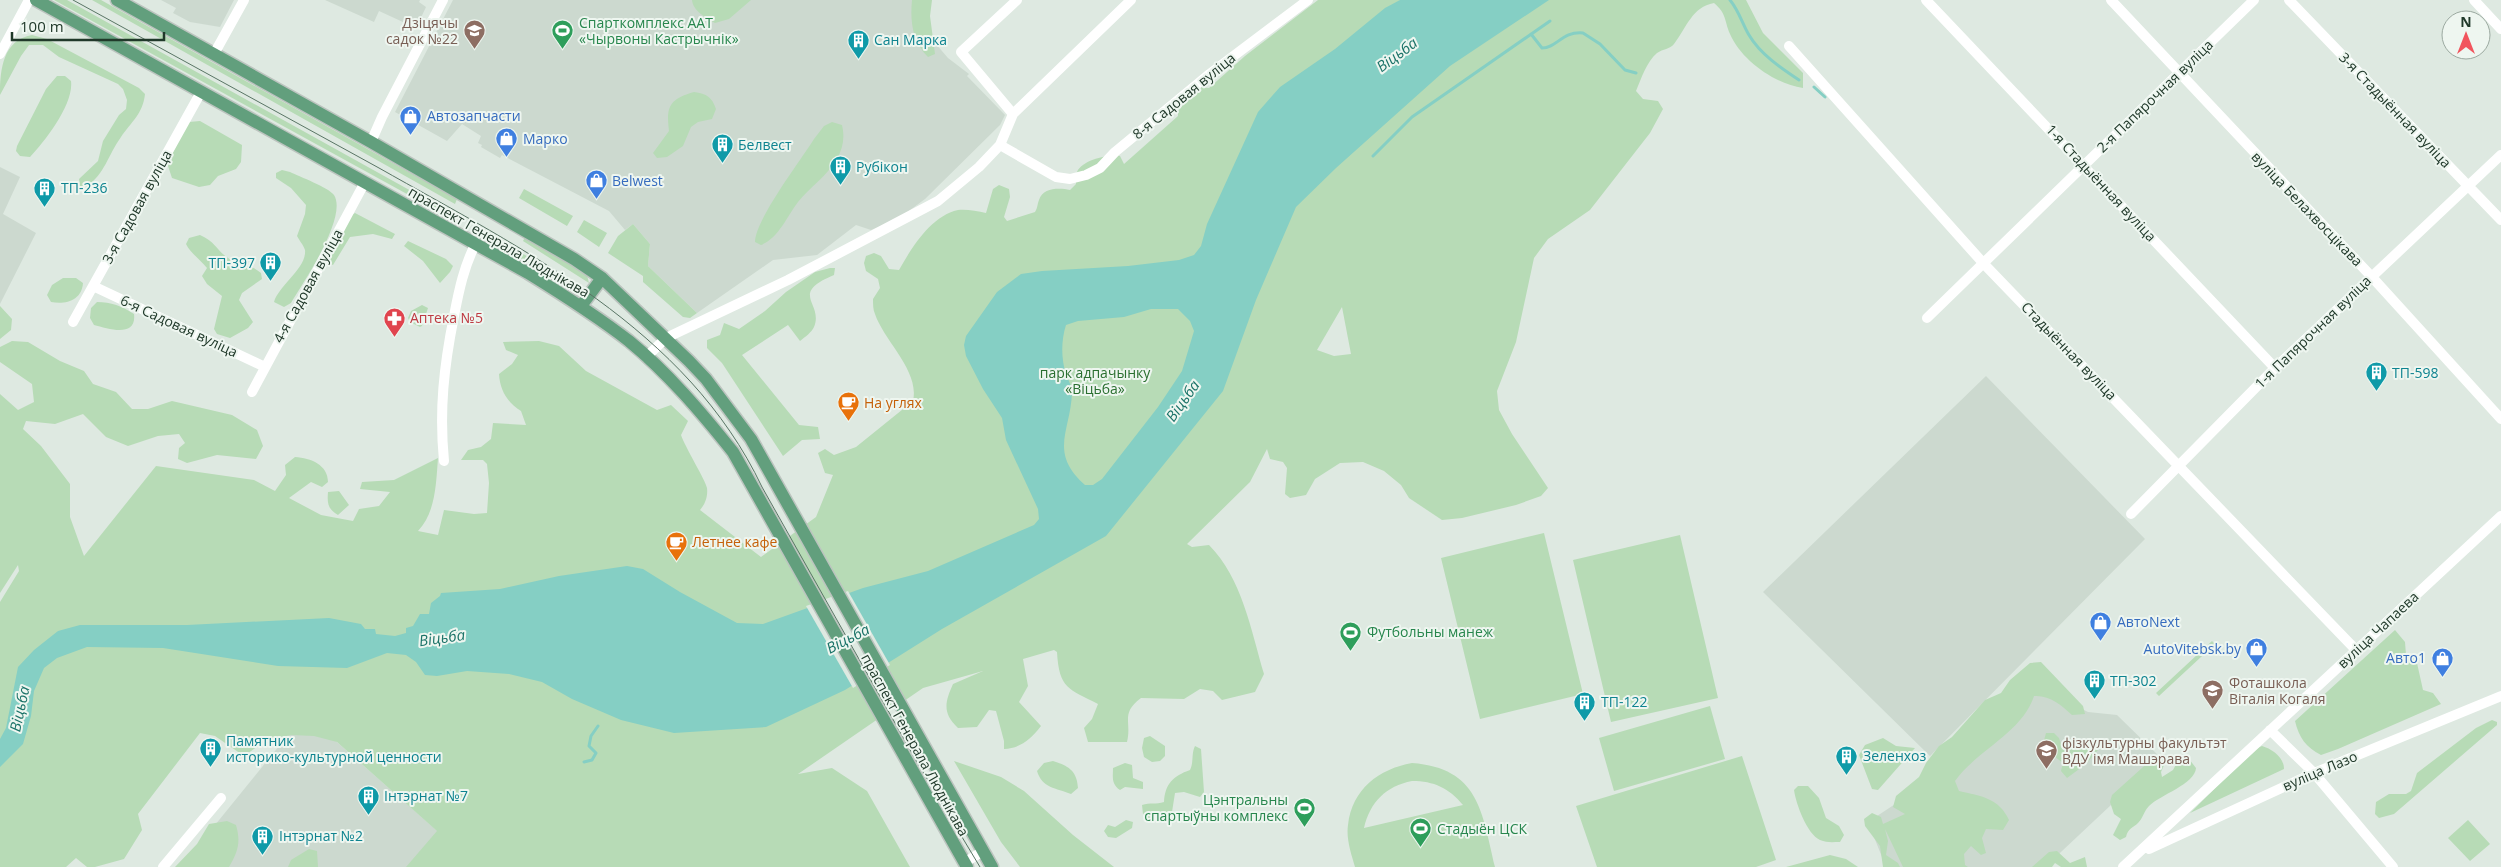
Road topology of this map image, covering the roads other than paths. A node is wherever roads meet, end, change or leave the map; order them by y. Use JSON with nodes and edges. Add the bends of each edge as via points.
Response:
{"nodes":[{"id":1,"x":29,"y":0,"type":"edge"},
{"id":2,"x":36,"y":0,"type":"edge"},
{"id":3,"x":117,"y":0,"type":"edge"},
{"id":4,"x":244,"y":0,"type":"edge"},
{"id":5,"x":443,"y":0,"type":"edge"},
{"id":6,"x":1016,"y":0,"type":"edge"},
{"id":7,"x":1131,"y":0,"type":"edge"},
{"id":8,"x":1308,"y":0,"type":"edge"},
{"id":9,"x":1926,"y":0,"type":"edge"},
{"id":10,"x":2112,"y":0,"type":"edge"},
{"id":11,"x":2254,"y":0,"type":"edge"},
{"id":12,"x":2289,"y":0,"type":"edge"},
{"id":13,"x":2474,"y":0,"type":"edge"},
{"id":14,"x":2501,"y":29,"type":"edge"},
{"id":15,"x":1789,"y":46,"type":"dead end"},
{"id":16,"x":0,"y":54,"type":"edge"},
{"id":17,"x":214,"y":54,"type":"junction"},
{"id":18,"x":2179,"y":73,"type":"junction"},
{"id":19,"x":201,"y":92,"type":"junction"},
{"id":20,"x":1013,"y":114,"type":"junction"},
{"id":21,"x":371,"y":142,"type":"junction"},
{"id":22,"x":1000,"y":145,"type":"junction"},
{"id":23,"x":2501,"y":155,"type":"edge"},
{"id":24,"x":2085,"y":166,"type":"junction"},
{"id":25,"x":365,"y":182,"type":"junction"},
{"id":26,"x":2468,"y":186,"type":"junction"},
{"id":27,"x":2501,"y":220,"type":"edge"},
{"id":28,"x":476,"y":243,"type":"junction"},
{"id":29,"x":1984,"y":264,"type":"junction"},
{"id":30,"x":2371,"y":276,"type":"junction"},
{"id":31,"x":602,"y":278,"type":"junction"},
{"id":32,"x":93,"y":286,"type":"junction"},
{"id":33,"x":581,"y":306,"type":"junction"},
{"id":34,"x":1927,"y":318,"type":"dead end"},
{"id":35,"x":73,"y":322,"type":"dead end"},
{"id":36,"x":666,"y":338,"type":"junction"},
{"id":37,"x":646,"y":357,"type":"junction"},
{"id":38,"x":265,"y":367,"type":"junction"},
{"id":39,"x":2275,"y":368,"type":"junction"},
{"id":40,"x":252,"y":392,"type":"dead end"},
{"id":41,"x":2501,"y":419,"type":"edge"},
{"id":42,"x":444,"y":461,"type":"dead end"},
{"id":43,"x":2178,"y":464,"type":"junction"},
{"id":44,"x":2131,"y":514,"type":"dead end"},
{"id":45,"x":2501,"y":516,"type":"edge"},
{"id":46,"x":2356,"y":650,"type":"junction"},
{"id":47,"x":2501,"y":696,"type":"edge"},
{"id":48,"x":2270,"y":730,"type":"junction"},
{"id":49,"x":2314,"y":773,"type":"junction"},
{"id":50,"x":221,"y":798,"type":"dead end"},
{"id":51,"x":983,"y":851,"type":"junction"},
{"id":52,"x":2141,"y":852,"type":"junction"},
{"id":53,"x":966,"y":865,"type":"edge"},
{"id":54,"x":162,"y":867,"type":"edge"},
{"id":55,"x":992,"y":867,"type":"edge"},
{"id":56,"x":2123,"y":867,"type":"edge"},
{"id":57,"x":2393,"y":867,"type":"edge"}],
"edges":[{"from":1,"to":16,"type":"street"},
{"from":2,"to":19,"type":"main road","name":"праспект Генерала Люднікава"},
{"from":3,"to":17,"type":"main road","name":"праспект Генерала Люднікава"},
{"from":4,"to":17,"type":"street"},
{"from":5,"to":21,"type":"street"},
{"from":6,"to":20,"type":"street","via":[[961,52]]},
{"from":7,"to":20,"type":"street"},
{"from":8,"to":22,"type":"street","name":"8-я Садовая вуліца","via":[[1207,76],[1100,168],[1086,175],[1070,179],[1056,177]]},
{"from":9,"to":24,"type":"street","name":"1-я Стадыённая вуліца"},
{"from":10,"to":18,"type":"street","name":"вуліца Белахвосцікава"},
{"from":11,"to":18,"type":"street","name":"2-я Папярочная вуліца"},
{"from":12,"to":26,"type":"street","name":"3-я Стадыённая вуліца"},
{"from":13,"to":14,"type":"street"},
{"from":15,"to":29,"type":"street","name":"Стадыённая вуліца"},
{"from":17,"to":21,"type":"main road","name":"праспект Генерала Люднікава"},
{"from":18,"to":24,"type":"street","name":"2-я Папярочная вуліца"},
{"from":18,"to":30,"type":"street","name":"вуліца Белахвосцікава"},
{"from":19,"to":25,"type":"main road","name":"праспект Генерала Люднікава"},
{"from":19,"to":32,"type":"street","name":"3-я Садовая вуліца"},
{"from":20,"to":22,"type":"street"},
{"from":21,"to":31,"type":"main road","name":"праспект Генерала Люднікава","via":[[546,242]]},
{"from":22,"to":36,"type":"street","via":[[938,201],[788,280]]},
{"from":23,"to":26,"type":"street","name":"1-я Папярочная вуліца"},
{"from":24,"to":29,"type":"street","name":"2-я Папярочная вуліца"},
{"from":24,"to":39,"type":"street","name":"1-я Стадыённая вуліца"},
{"from":25,"to":28,"type":"main road","name":"праспект Генерала Люднікава"},
{"from":25,"to":38,"type":"street","name":"4-я Садовая вуліца"},
{"from":26,"to":27,"type":"street","name":"3-я Стадыённая вуліца"},
{"from":26,"to":30,"type":"street","name":"1-я Папярочная вуліца"},
{"from":28,"to":33,"type":"main road","name":"праспект Генерала Люднікава"},
{"from":28,"to":42,"type":"street","via":[[467,259],[444,364],[441,428]]},
{"from":29,"to":34,"type":"street","name":"2-я Папярочная вуліца"},
{"from":29,"to":43,"type":"street","name":"Стадыённая вуліца"},
{"from":30,"to":39,"type":"street","name":"1-я Папярочная вуліца"},
{"from":30,"to":41,"type":"street","name":"вуліца Белахвосцікава"},
{"from":31,"to":33,"type":"main road"},
{"from":31,"to":36,"type":"main road","name":"праспект Генерала Люднікава"},
{"from":32,"to":35,"type":"street","name":"3-я Садовая вуліца"},
{"from":32,"to":38,"type":"street","name":"6-я Садовая вуліца"},
{"from":33,"to":37,"type":"main road","name":"праспект Генерала Люднікава"},
{"from":36,"to":37,"type":"street"},
{"from":36,"to":51,"type":"main road","name":"праспект Генерала Люднікава","via":[[712,387],[751,439]]},
{"from":37,"to":53,"type":"main road","name":"праспект Генерала Люднікава","via":[[699,410],[733,452]]},
{"from":38,"to":40,"type":"street","name":"4-я Садовая вуліца"},
{"from":39,"to":43,"type":"street","name":"1-я Папярочная вуліца"},
{"from":43,"to":44,"type":"street","name":"1-я Папярочная вуліца"},
{"from":43,"to":46,"type":"street","name":"Стадыённая вуліца"},
{"from":45,"to":46,"type":"street","name":"вуліца Чапаева"},
{"from":46,"to":48,"type":"street","name":"вуліца Чапаева"},
{"from":47,"to":49,"type":"street","name":"вуліца Лазо"},
{"from":48,"to":49,"type":"street"},
{"from":48,"to":52,"type":"street","name":"вуліца Чапаева"},
{"from":49,"to":52,"type":"street","name":"вуліца Лазо"},
{"from":49,"to":57,"type":"street"},
{"from":50,"to":54,"type":"street"},
{"from":51,"to":53,"type":"street"},
{"from":51,"to":55,"type":"main road","name":"праспект Генерала Люднікава"},
{"from":52,"to":56,"type":"street","name":"вуліца Чапаева"}]}
